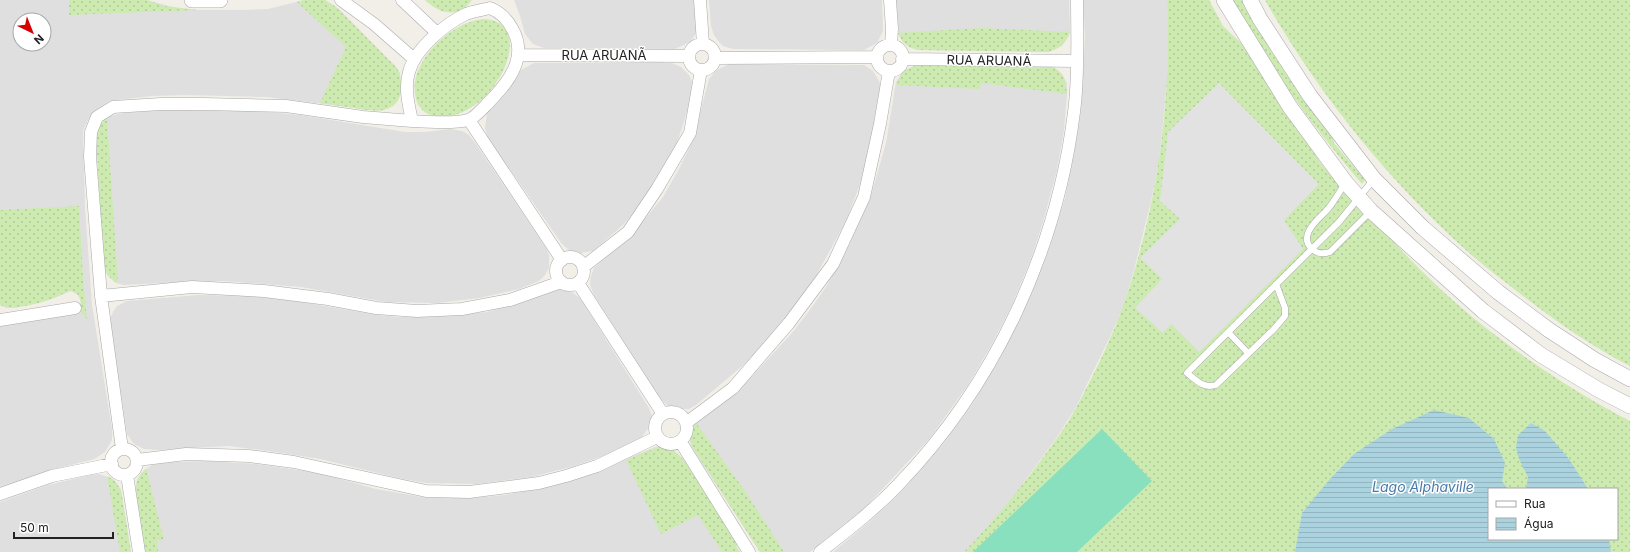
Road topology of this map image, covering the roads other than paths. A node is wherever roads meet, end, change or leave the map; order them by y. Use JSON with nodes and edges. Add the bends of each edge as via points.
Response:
{"nodes":[{"id":1,"x":192,"y":0,"type":"edge"},
{"id":2,"x":220,"y":0,"type":"edge"},
{"id":3,"x":341,"y":0,"type":"edge"},
{"id":4,"x":402,"y":0,"type":"edge"},
{"id":5,"x":700,"y":0,"type":"edge"},
{"id":6,"x":890,"y":0,"type":"edge"},
{"id":7,"x":1077,"y":0,"type":"edge"},
{"id":8,"x":1224,"y":0,"type":"edge"},
{"id":9,"x":1250,"y":0,"type":"edge"},
{"id":10,"x":490,"y":4,"type":"edge"},
{"id":11,"x":437,"y":33,"type":"junction"},
{"id":12,"x":703,"y":44,"type":"junction"},
{"id":13,"x":891,"y":45,"type":"junction"},
{"id":14,"x":519,"y":55,"type":"junction"},
{"id":15,"x":689,"y":56,"type":"junction"},
{"id":16,"x":877,"y":57,"type":"junction"},
{"id":17,"x":715,"y":58,"type":"junction"},
{"id":18,"x":414,"y":59,"type":"junction"},
{"id":19,"x":902,"y":59,"type":"junction"},
{"id":20,"x":1076,"y":61,"type":"junction"},
{"id":21,"x":701,"y":70,"type":"junction"},
{"id":22,"x":888,"y":70,"type":"junction"},
{"id":23,"x":469,"y":120,"type":"junction"},
{"id":24,"x":412,"y":121,"type":"junction"},
{"id":25,"x":1374,"y":179,"type":"junction"},
{"id":26,"x":1346,"y":183,"type":"junction"},
{"id":27,"x":1358,"y":198,"type":"junction"},
{"id":28,"x":1371,"y":211,"type":"junction"},
{"id":29,"x":1312,"y":249,"type":"junction"},
{"id":30,"x":562,"y":260,"type":"junction"},
{"id":31,"x":583,"y":267,"type":"junction"},
{"id":32,"x":561,"y":282,"type":"junction"},
{"id":33,"x":578,"y":282,"type":"junction"},
{"id":34,"x":1276,"y":284,"type":"junction"},
{"id":35,"x":101,"y":296,"type":"junction"},
{"id":36,"x":76,"y":308,"type":"dead end"},
{"id":37,"x":0,"y":320,"type":"edge"},
{"id":38,"x":1228,"y":332,"type":"junction"},
{"id":39,"x":1248,"y":353,"type":"junction"},
{"id":40,"x":1630,"y":379,"type":"edge"},
{"id":41,"x":1630,"y":406,"type":"edge"},
{"id":42,"x":663,"y":414,"type":"junction"},
{"id":43,"x":686,"y":423,"type":"junction"},
{"id":44,"x":657,"y":437,"type":"junction"},
{"id":45,"x":680,"y":442,"type":"junction"},
{"id":46,"x":122,"y":449,"type":"junction"},
{"id":47,"x":137,"y":460,"type":"junction"},
{"id":48,"x":112,"y":464,"type":"junction"},
{"id":49,"x":126,"y":475,"type":"junction"},
{"id":50,"x":0,"y":494,"type":"edge"},
{"id":51,"x":139,"y":552,"type":"edge"},
{"id":52,"x":749,"y":552,"type":"edge"},
{"id":53,"x":820,"y":552,"type":"edge"}],
"edges":[{"from":1,"to":2,"type":"street"},
{"from":3,"to":18,"type":"street","via":[[374,24]]},
{"from":4,"to":11,"type":"street"},
{"from":5,"to":12,"type":"street"},
{"from":6,"to":13,"type":"street"},
{"from":7,"to":20,"type":"street"},
{"from":8,"to":26,"type":"street","via":[[1290,107]]},
{"from":9,"to":25,"type":"street","via":[[1310,96]]},
{"from":10,"to":11,"type":"street","via":[[451,22]]},
{"from":10,"to":14,"type":"street","via":[[509,21],[518,39]]},
{"from":11,"to":18,"type":"street"},
{"from":12,"to":15,"type":"street","via":[[694,46]]},
{"from":12,"to":17,"type":"street","via":[[713,49]]},
{"from":13,"to":16,"type":"street","via":[[881,48]]},
{"from":13,"to":19,"type":"street","via":[[899,50]]},
{"from":14,"to":15,"type":"street","name":"RUA ARUANÃ"},
{"from":14,"to":23,"type":"street","via":[[511,76],[502,88]]},
{"from":15,"to":21,"type":"street","via":[[692,65]]},
{"from":16,"to":17,"type":"street"},
{"from":16,"to":22,"type":"street","via":[[880,66]]},
{"from":17,"to":21,"type":"street","via":[[710,67]]},
{"from":18,"to":24,"type":"street","via":[[408,73],[407,96]]},
{"from":19,"to":20,"type":"street","name":"RUA ARUANÃ"},
{"from":19,"to":22,"type":"street","via":[[898,67]]},
{"from":20,"to":53,"type":"street","via":[[1075,110],[1068,154],[1050,224],[1014,316],[994,355],[953,419],[897,486]]},
{"from":21,"to":31,"type":"street","via":[[690,133],[661,183],[628,232]]},
{"from":22,"to":43,"type":"street","via":[[880,124],[864,197],[833,264],[789,323],[733,388]]},
{"from":23,"to":24,"type":"street"},
{"from":23,"to":30,"type":"street"},
{"from":24,"to":35,"type":"street","via":[[286,106],[161,104],[113,107],[97,117],[91,132],[90,157]]},
{"from":25,"to":27,"type":"lane"},
{"from":25,"to":40,"type":"street","via":[[1423,228],[1498,292],[1595,360]]},
{"from":26,"to":27,"type":"street"},
{"from":26,"to":29,"type":"lane","via":[[1308,232],[1308,242]]},
{"from":27,"to":28,"type":"street"},
{"from":27,"to":29,"type":"lane"},
{"from":28,"to":29,"type":"lane","via":[[1330,252],[1324,254]]},
{"from":28,"to":41,"type":"street","via":[[1483,311],[1529,346],[1598,390]]},
{"from":29,"to":34,"type":"lane"},
{"from":30,"to":31,"type":"street","via":[[574,258]]},
{"from":30,"to":32,"type":"street","via":[[556,270]]},
{"from":31,"to":33,"type":"street","via":[[583,274]]},
{"from":32,"to":33,"type":"street","via":[[569,285]]},
{"from":32,"to":35,"type":"street","via":[[510,300],[462,309],[417,311],[376,308],[264,291],[192,287]]},
{"from":33,"to":42,"type":"street"},
{"from":34,"to":38,"type":"lane"},
{"from":34,"to":39,"type":"lane","via":[[1285,308],[1284,316]]},
{"from":35,"to":46,"type":"street"},
{"from":36,"to":37,"type":"street"},
{"from":38,"to":39,"type":"lane"},
{"from":38,"to":39,"type":"lane","via":[[1187,373],[1204,386],[1216,385]]},
{"from":42,"to":43,"type":"street","via":[[676,413],[683,417]]},
{"from":42,"to":44,"type":"street","via":[[655,425]]},
{"from":43,"to":45,"type":"street","via":[[686,433]]},
{"from":44,"to":45,"type":"street","via":[[667,444]]},
{"from":44,"to":47,"type":"street","via":[[597,466],[566,476],[532,484],[469,492],[426,491],[301,463],[249,456],[186,454]]},
{"from":45,"to":52,"type":"street"},
{"from":46,"to":47,"type":"street","via":[[132,451]]},
{"from":46,"to":48,"type":"street","via":[[114,454]]},
{"from":47,"to":49,"type":"street","via":[[135,470]]},
{"from":48,"to":49,"type":"street","via":[[117,472]]},
{"from":48,"to":50,"type":"street","via":[[52,476]]},
{"from":49,"to":51,"type":"street"}]}
